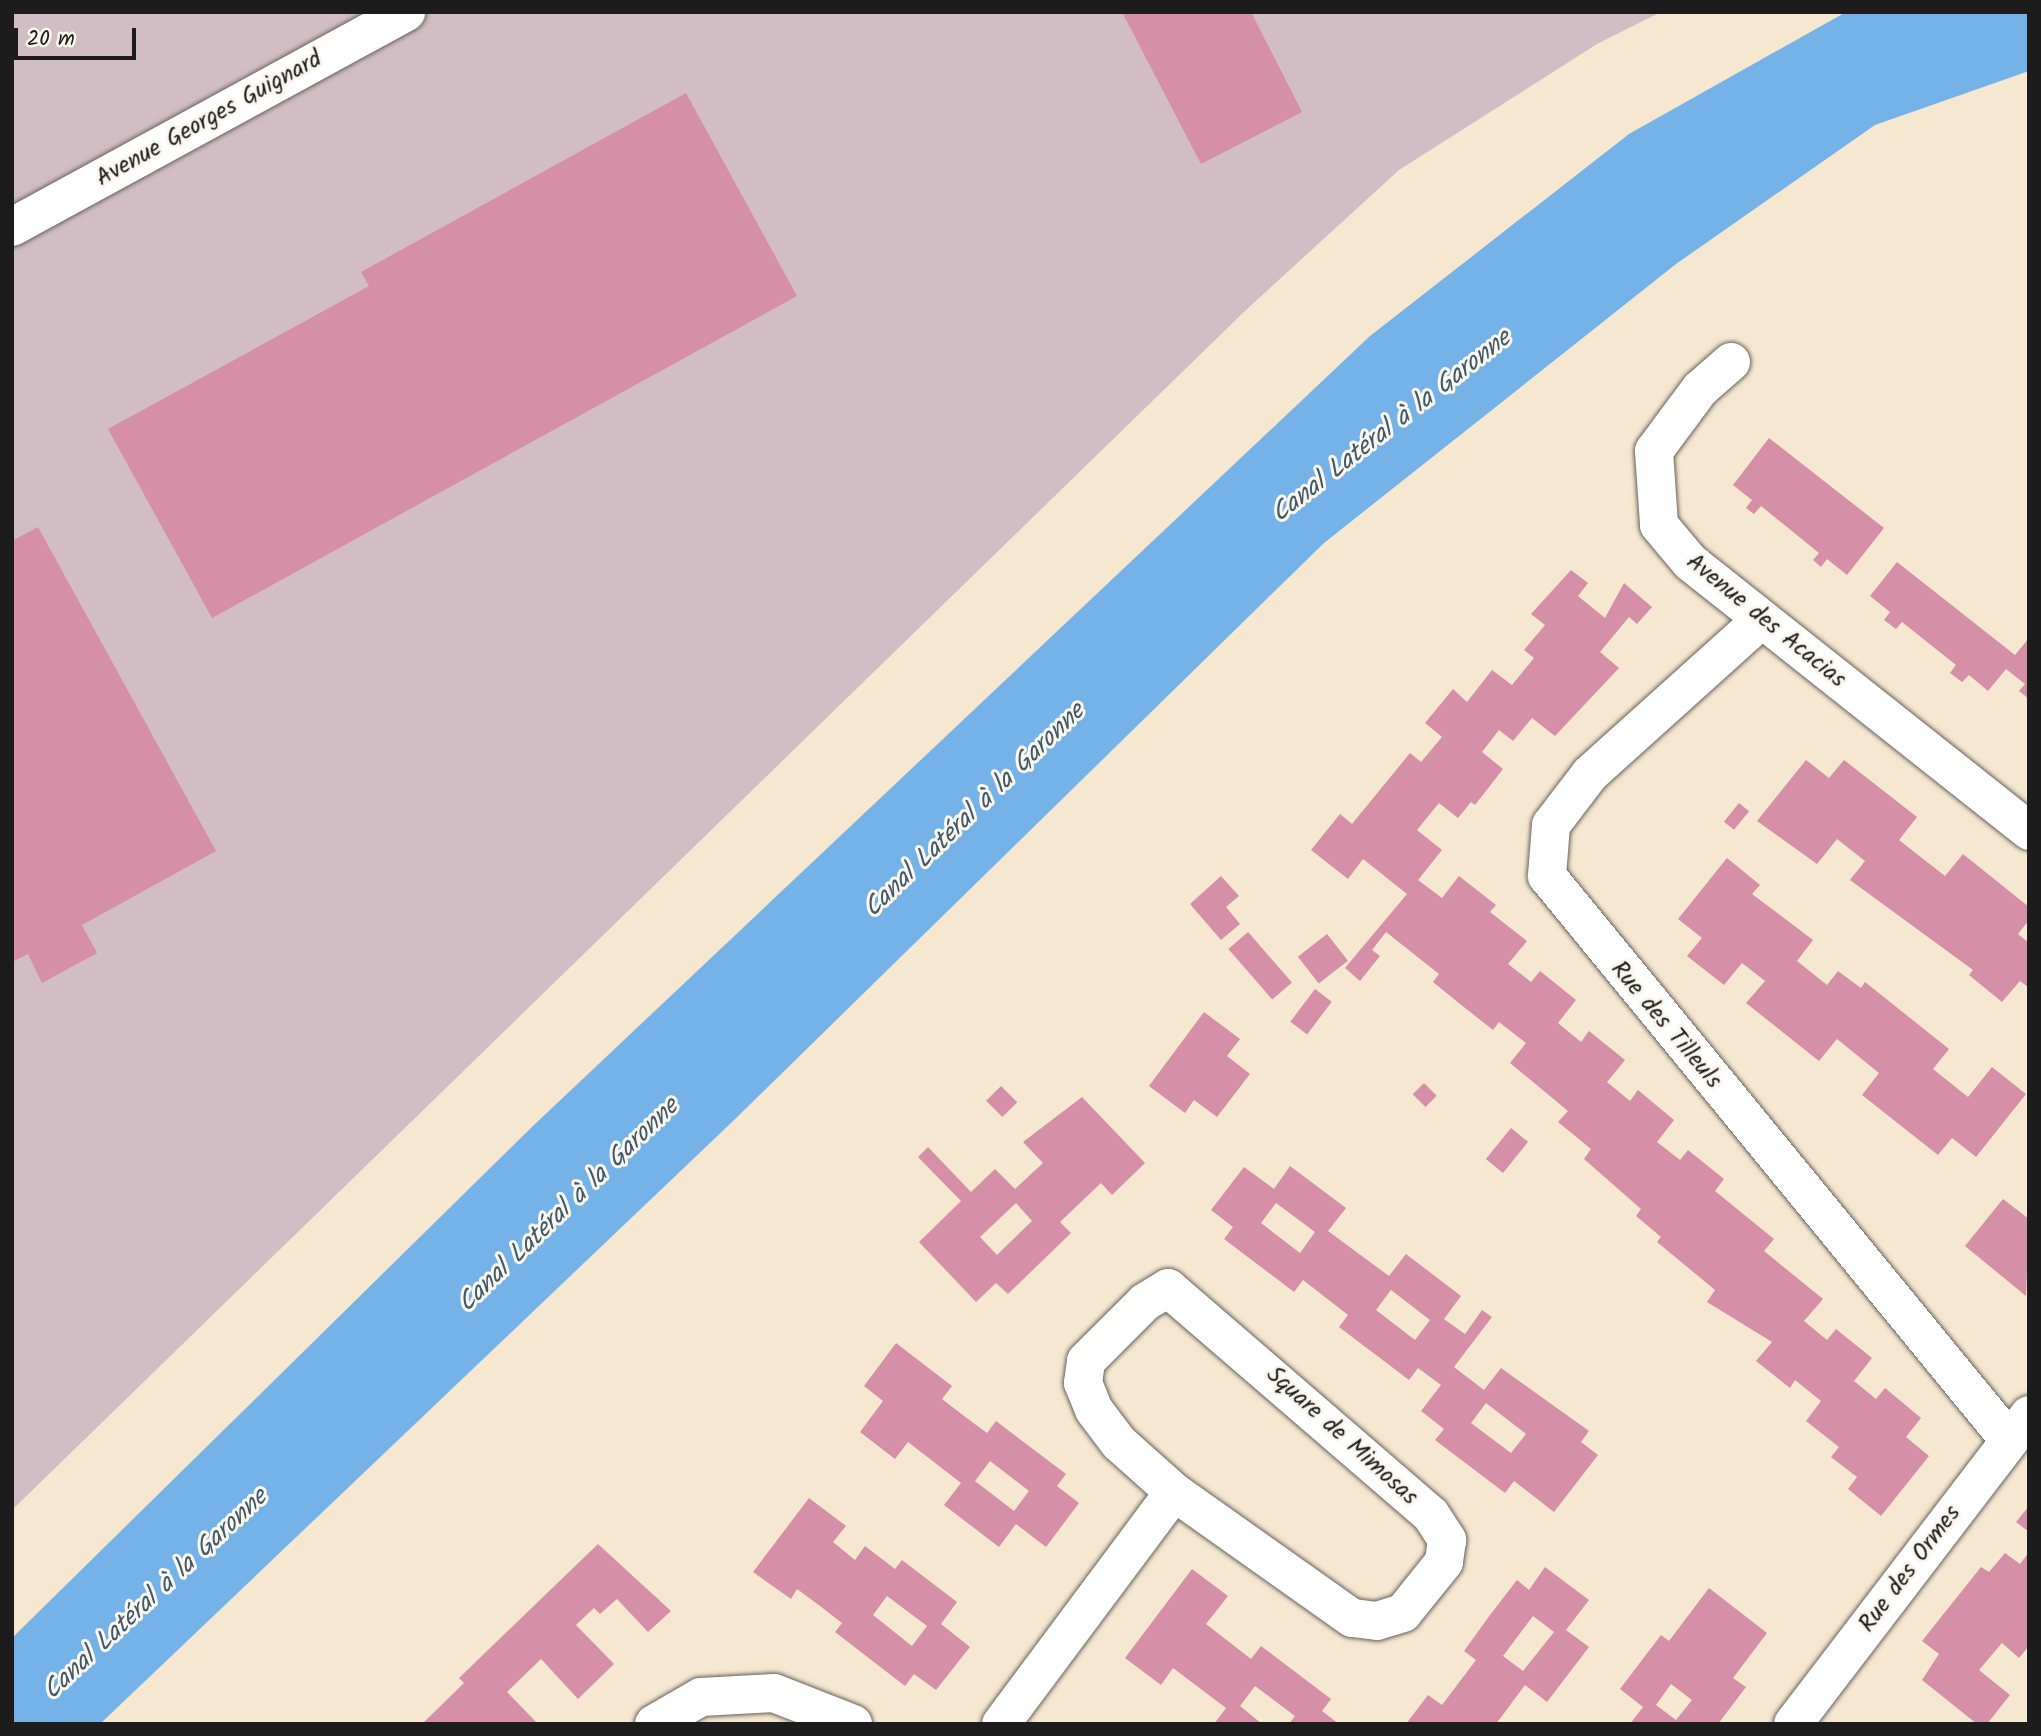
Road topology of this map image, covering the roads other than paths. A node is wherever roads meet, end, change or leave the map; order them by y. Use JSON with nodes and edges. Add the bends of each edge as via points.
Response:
{"nodes":[{"id":1,"x":406,"y":12,"type":"edge"},
{"id":2,"x":12,"y":226,"type":"edge"},
{"id":3,"x":1731,"y":362,"type":"dead end"},
{"id":4,"x":1761,"y":620,"type":"junction"},
{"id":5,"x":2029,"y":831,"type":"edge"},
{"id":6,"x":2019,"y":1427,"type":"edge"},
{"id":7,"x":1174,"y":1492,"type":"junction"},
{"id":8,"x":654,"y":1724,"type":"edge"},
{"id":9,"x":853,"y":1724,"type":"edge"},
{"id":10,"x":1001,"y":1724,"type":"edge"},
{"id":11,"x":1793,"y":1724,"type":"edge"}],
"edges":[{"from":1,"to":2,"type":"street","name":"Avenue Georges Guignard"},
{"from":3,"to":4,"type":"street","name":"Avenue des Acacias","via":[[1670,426],[1654,451],[1651,478],[1659,525],[1690,562]]},
{"from":4,"to":5,"type":"street","name":"Avenue des Acacias"},
{"from":4,"to":6,"type":"street","name":"Rue des Tilleuls","via":[[1590,774],[1551,825],[1547,876]]},
{"from":6,"to":11,"type":"street","name":"Rue des Ormes"},
{"from":7,"to":7,"type":"street","name":"Square de Mimosas","via":[[1352,1618],[1377,1621],[1403,1613],[1444,1562],[1447,1540],[1431,1515],[1168,1288],[1145,1302],[1086,1361],[1083,1383],[1119,1443]]},
{"from":7,"to":10,"type":"street"},
{"from":8,"to":9,"type":"street","via":[[701,1697],[775,1693]]}]}
